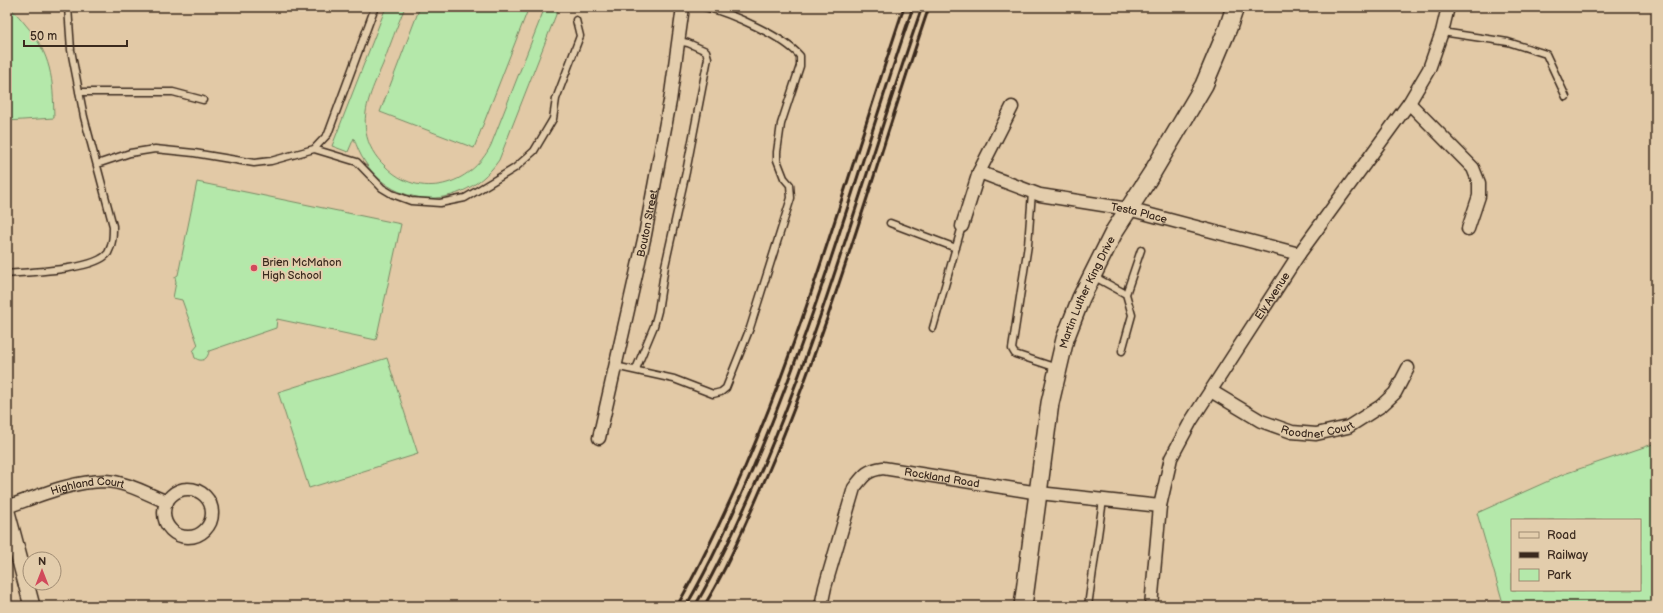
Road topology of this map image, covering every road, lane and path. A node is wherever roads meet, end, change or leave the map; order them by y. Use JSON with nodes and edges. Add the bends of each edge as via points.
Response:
{"nodes":[{"id":1,"x":68,"y":7,"type":"edge"},
{"id":2,"x":375,"y":7,"type":"edge"},
{"id":3,"x":683,"y":7,"type":"edge"},
{"id":4,"x":705,"y":7,"type":"edge"},
{"id":5,"x":1235,"y":7,"type":"edge"},
{"id":6,"x":1448,"y":7,"type":"edge"},
{"id":7,"x":576,"y":20,"type":"dead end"},
{"id":8,"x":1442,"y":32,"type":"junction"},
{"id":9,"x":678,"y":41,"type":"junction"},
{"id":10,"x":79,"y":92,"type":"junction"},
{"id":11,"x":1566,"y":97,"type":"dead end"},
{"id":12,"x":203,"y":100,"type":"dead end"},
{"id":13,"x":1409,"y":103,"type":"junction"},
{"id":14,"x":1012,"y":107,"type":"dead end"},
{"id":15,"x":314,"y":149,"type":"junction"},
{"id":16,"x":97,"y":164,"type":"junction"},
{"id":17,"x":980,"y":172,"type":"junction"},
{"id":18,"x":1032,"y":192,"type":"junction"},
{"id":19,"x":1128,"y":209,"type":"junction"},
{"id":20,"x":890,"y":223,"type":"dead end"},
{"id":21,"x":962,"y":226,"type":"joint"},
{"id":22,"x":1468,"y":229,"type":"dead end"},
{"id":23,"x":956,"y":248,"type":"junction"},
{"id":24,"x":1141,"y":250,"type":"dead end"},
{"id":25,"x":1299,"y":254,"type":"junction"},
{"id":26,"x":7,"y":274,"type":"edge"},
{"id":27,"x":1092,"y":275,"type":"junction"},
{"id":28,"x":1126,"y":294,"type":"junction"},
{"id":29,"x":933,"y":328,"type":"dead end"},
{"id":30,"x":1122,"y":351,"type":"dead end"},
{"id":31,"x":615,"y":366,"type":"junction"},
{"id":32,"x":1058,"y":368,"type":"junction"},
{"id":33,"x":1408,"y":368,"type":"dead end"},
{"id":34,"x":636,"y":369,"type":"junction"},
{"id":35,"x":1211,"y":391,"type":"junction"},
{"id":36,"x":599,"y":438,"type":"dead end"},
{"id":37,"x":1039,"y":493,"type":"junction"},
{"id":38,"x":1103,"y":500,"type":"junction"},
{"id":39,"x":166,"y":502,"type":"dead end"},
{"id":40,"x":1160,"y":506,"type":"junction"},
{"id":41,"x":7,"y":507,"type":"edge"},
{"id":42,"x":7,"y":512,"type":"edge"},
{"id":43,"x":32,"y":606,"type":"edge"},
{"id":44,"x":821,"y":606,"type":"edge"},
{"id":45,"x":1023,"y":606,"type":"edge"},
{"id":46,"x":1088,"y":606,"type":"edge"},
{"id":47,"x":1151,"y":606,"type":"edge"}],
"edges":[{"from":1,"to":10,"type":"lane","via":[[71,50]]},
{"from":2,"to":15,"type":"lane","via":[[328,134]]},
{"from":3,"to":9,"type":"street","name":"Bouton Street"},
{"from":4,"to":34,"type":"lane","via":[[736,17],[790,45],[800,56],[800,66],[781,124],[777,152],[777,160],[784,178],[790,185],[791,198],[750,328],[726,388],[713,394],[674,379]]},
{"from":5,"to":19,"type":"main road","name":"Martin Luther King Drive","via":[[1204,85]]},
{"from":6,"to":8,"type":"street","name":"Ely Avenue"},
{"from":7,"to":15,"type":"lane","via":[[580,36],[556,99],[553,119],[534,152],[515,168],[465,198],[440,203],[411,202],[382,188],[357,162]]},
{"from":8,"to":11,"type":"lane","via":[[1508,42],[1546,54]]},
{"from":8,"to":13,"type":"street","name":"Ely Avenue","via":[[1429,69]]},
{"from":9,"to":31,"type":"street","name":"Bouton Street","via":[[670,101],[645,235]]},
{"from":9,"to":34,"type":"lane","via":[[706,51],[708,58],[658,311]]},
{"from":10,"to":12,"type":"lane","via":[[173,92]]},
{"from":10,"to":16,"type":"lane"},
{"from":13,"to":22,"type":"street","via":[[1474,168],[1479,183],[1479,196]]},
{"from":13,"to":25,"type":"street","name":"Ely Avenue"},
{"from":14,"to":17,"type":"street"},
{"from":15,"to":16,"type":"lane","via":[[254,163],[155,149],[130,153]]},
{"from":16,"to":26,"type":"lane","via":[[113,226],[112,244],[107,254],[97,262],[84,266]]},
{"from":17,"to":18,"type":"street","name":"Testa Place"},
{"from":17,"to":21,"type":"street"},
{"from":18,"to":19,"type":"street","name":"Testa Place"},
{"from":18,"to":32,"type":"lane","via":[[1028,245],[1012,349],[1014,354]]},
{"from":19,"to":25,"type":"street","name":"Testa Place"},
{"from":19,"to":27,"type":"main road","name":"Martin Luther King Drive"},
{"from":20,"to":23,"type":"lane"},
{"from":21,"to":23,"type":"lane"},
{"from":23,"to":29,"type":"lane"},
{"from":24,"to":28,"type":"lane"},
{"from":25,"to":35,"type":"street","name":"Ely Avenue"},
{"from":27,"to":28,"type":"lane"},
{"from":27,"to":32,"type":"main road","name":"Martin Luther King Drive","via":[[1065,340]]},
{"from":28,"to":30,"type":"lane","via":[[1132,315]]},
{"from":31,"to":34,"type":"lane"},
{"from":31,"to":36,"type":"street","name":"Bouton Street"},
{"from":32,"to":37,"type":"main road","name":"Martin Luther King Drive","via":[[1050,403]]},
{"from":33,"to":35,"type":"street","name":"Roodner Court","via":[[1395,393],[1381,406],[1348,427],[1316,434],[1292,432],[1261,421]]},
{"from":35,"to":40,"type":"street","name":"Ely Avenue","via":[[1191,421],[1172,458]]},
{"from":37,"to":38,"type":"street","name":"Rockland Road"},
{"from":37,"to":44,"type":"street","name":"Rockland Road","via":[[883,468],[872,469],[864,474],[854,488]]},
{"from":37,"to":45,"type":"main road","name":"Martin Luther King Drive"},
{"from":38,"to":40,"type":"street","name":"Rockland Road"},
{"from":38,"to":46,"type":"lane"},
{"from":39,"to":41,"type":"street","name":"Highland Court","via":[[132,487],[106,481],[70,486]]},
{"from":40,"to":47,"type":"street","name":"Ely Avenue"},
{"from":42,"to":43,"type":"street"}]}
